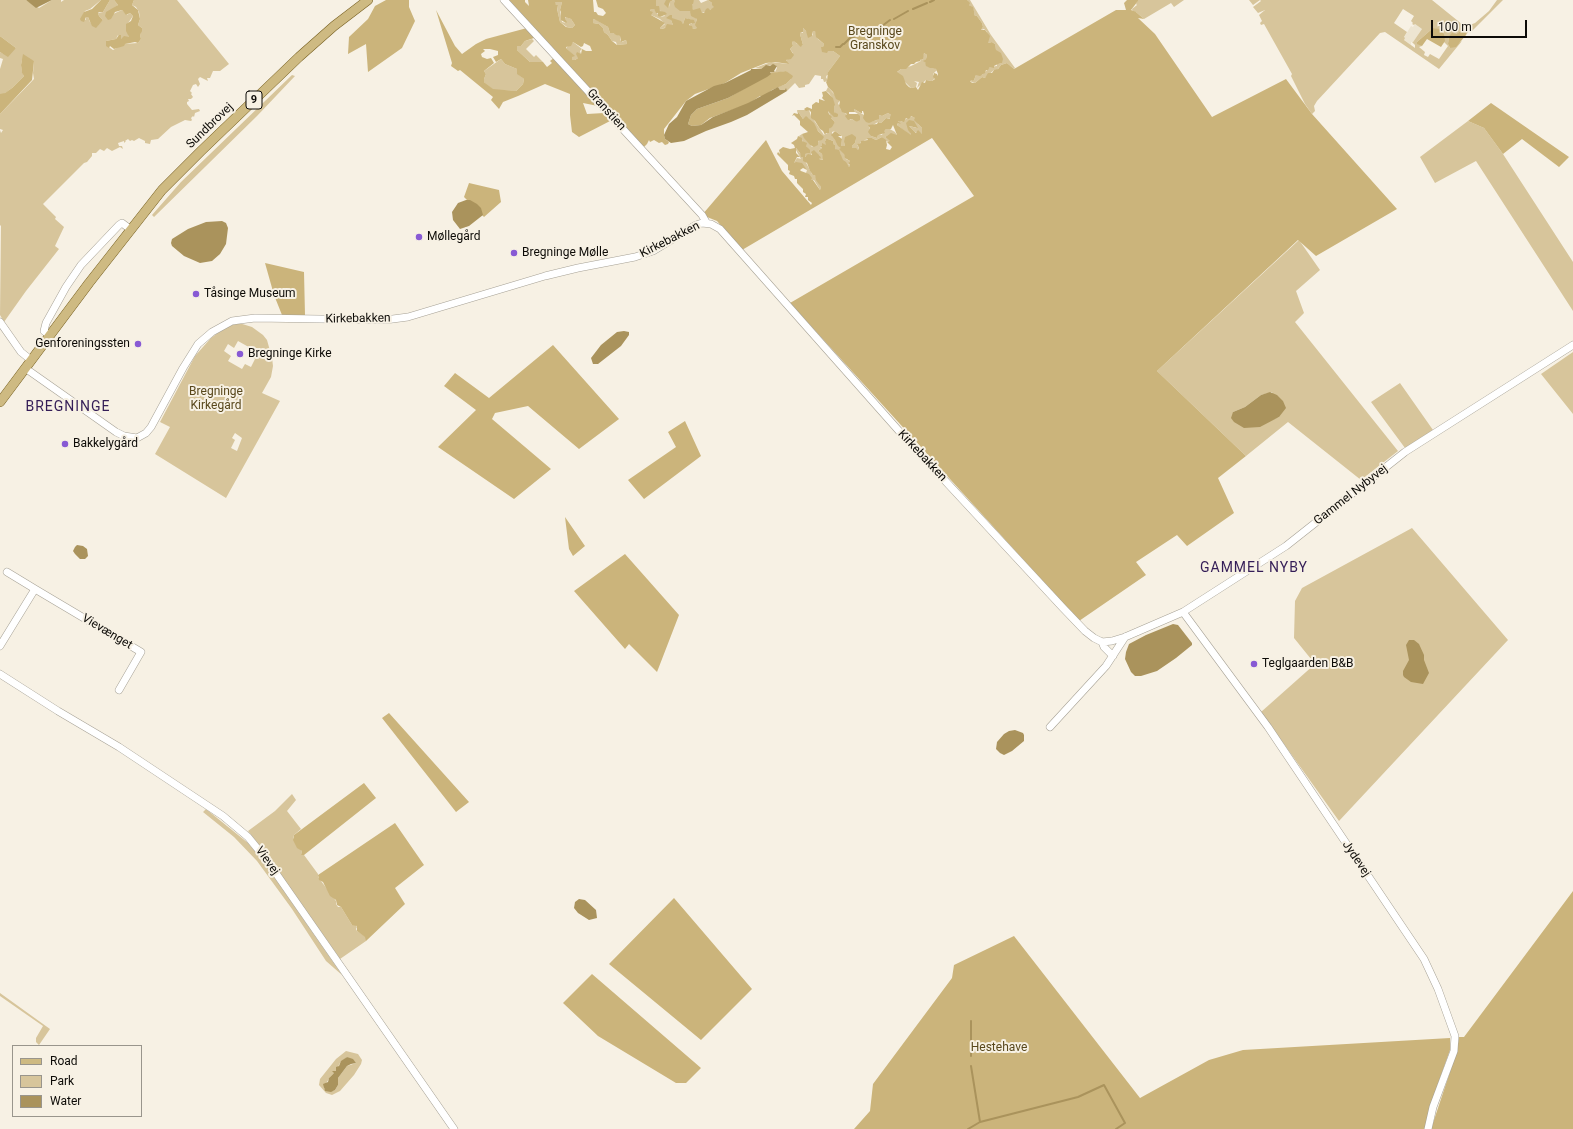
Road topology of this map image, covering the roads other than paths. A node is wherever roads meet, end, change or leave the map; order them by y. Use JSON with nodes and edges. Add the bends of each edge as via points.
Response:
{"nodes":[{"id":1,"x":368,"y":0,"type":"edge"},
{"id":2,"x":504,"y":0,"type":"edge"},
{"id":3,"x":706,"y":222,"type":"junction"},
{"id":4,"x":130,"y":229,"type":"junction"},
{"id":5,"x":0,"y":322,"type":"edge"},
{"id":6,"x":47,"y":333,"type":"junction"},
{"id":7,"x":1573,"y":345,"type":"edge"},
{"id":8,"x":31,"y":360,"type":"junction"},
{"id":9,"x":24,"y":368,"type":"junction"},
{"id":10,"x":0,"y":402,"type":"edge"},
{"id":11,"x":7,"y":572,"type":"dead end"},
{"id":12,"x":35,"y":589,"type":"junction"},
{"id":13,"x":1183,"y":612,"type":"junction"},
{"id":14,"x":1125,"y":637,"type":"junction"},
{"id":15,"x":1102,"y":642,"type":"junction"},
{"id":16,"x":0,"y":646,"type":"edge"},
{"id":17,"x":1113,"y":656,"type":"junction"},
{"id":18,"x":0,"y":674,"type":"edge"},
{"id":19,"x":119,"y":690,"type":"dead end"},
{"id":20,"x":1050,"y":727,"type":"dead end"},
{"id":21,"x":454,"y":1129,"type":"edge"},
{"id":22,"x":1428,"y":1129,"type":"edge"}],
"edges":[{"from":1,"to":4,"type":"main road","name":"Sundbrovej","number":"9","via":[[314,43],[215,136],[166,186]]},
{"from":2,"to":3,"type":"street","name":"Granstien"},
{"from":3,"to":9,"type":"street","name":"Kirkebakken","via":[[635,257],[545,276],[408,317],[385,320],[232,320],[218,327],[198,344],[152,427],[146,434],[137,438],[120,434]]},
{"from":3,"to":15,"type":"street","name":"Kirkebakken","via":[[720,229],[899,431],[1085,631]]},
{"from":4,"to":6,"type":"main road","name":"Sundbrovej","number":"9"},
{"from":4,"to":6,"type":"street","name":"Sundbrovej","via":[[122,223],[119,225],[82,265],[46,323]]},
{"from":5,"to":8,"type":"street","via":[[21,352]]},
{"from":6,"to":8,"type":"main road","name":"Sundbrovej","number":"9"},
{"from":7,"to":13,"type":"street","name":"Gammel Nybyvej","via":[[1405,452],[1286,546]]},
{"from":8,"to":9,"type":"main road","name":"Sundbrovej","number":"9"},
{"from":9,"to":10,"type":"main road","name":"Sundbrovej","number":"9"},
{"from":11,"to":12,"type":"street","name":"Vievænget"},
{"from":12,"to":16,"type":"street"},
{"from":12,"to":19,"type":"street","name":"Vievænget","via":[[141,652]]},
{"from":13,"to":14,"type":"street","name":"Gammel Nybyvej"},
{"from":13,"to":22,"type":"street","name":"Jydevej","via":[[1277,740],[1424,959],[1455,1036],[1454,1051],[1433,1107]]},
{"from":14,"to":15,"type":"street","name":"Gammel Nybyvej"},
{"from":14,"to":17,"type":"street"},
{"from":15,"to":17,"type":"street"},
{"from":17,"to":20,"type":"street"},
{"from":18,"to":21,"type":"street","name":"Vievej","via":[[119,747],[223,816],[248,837],[266,859]]}]}
